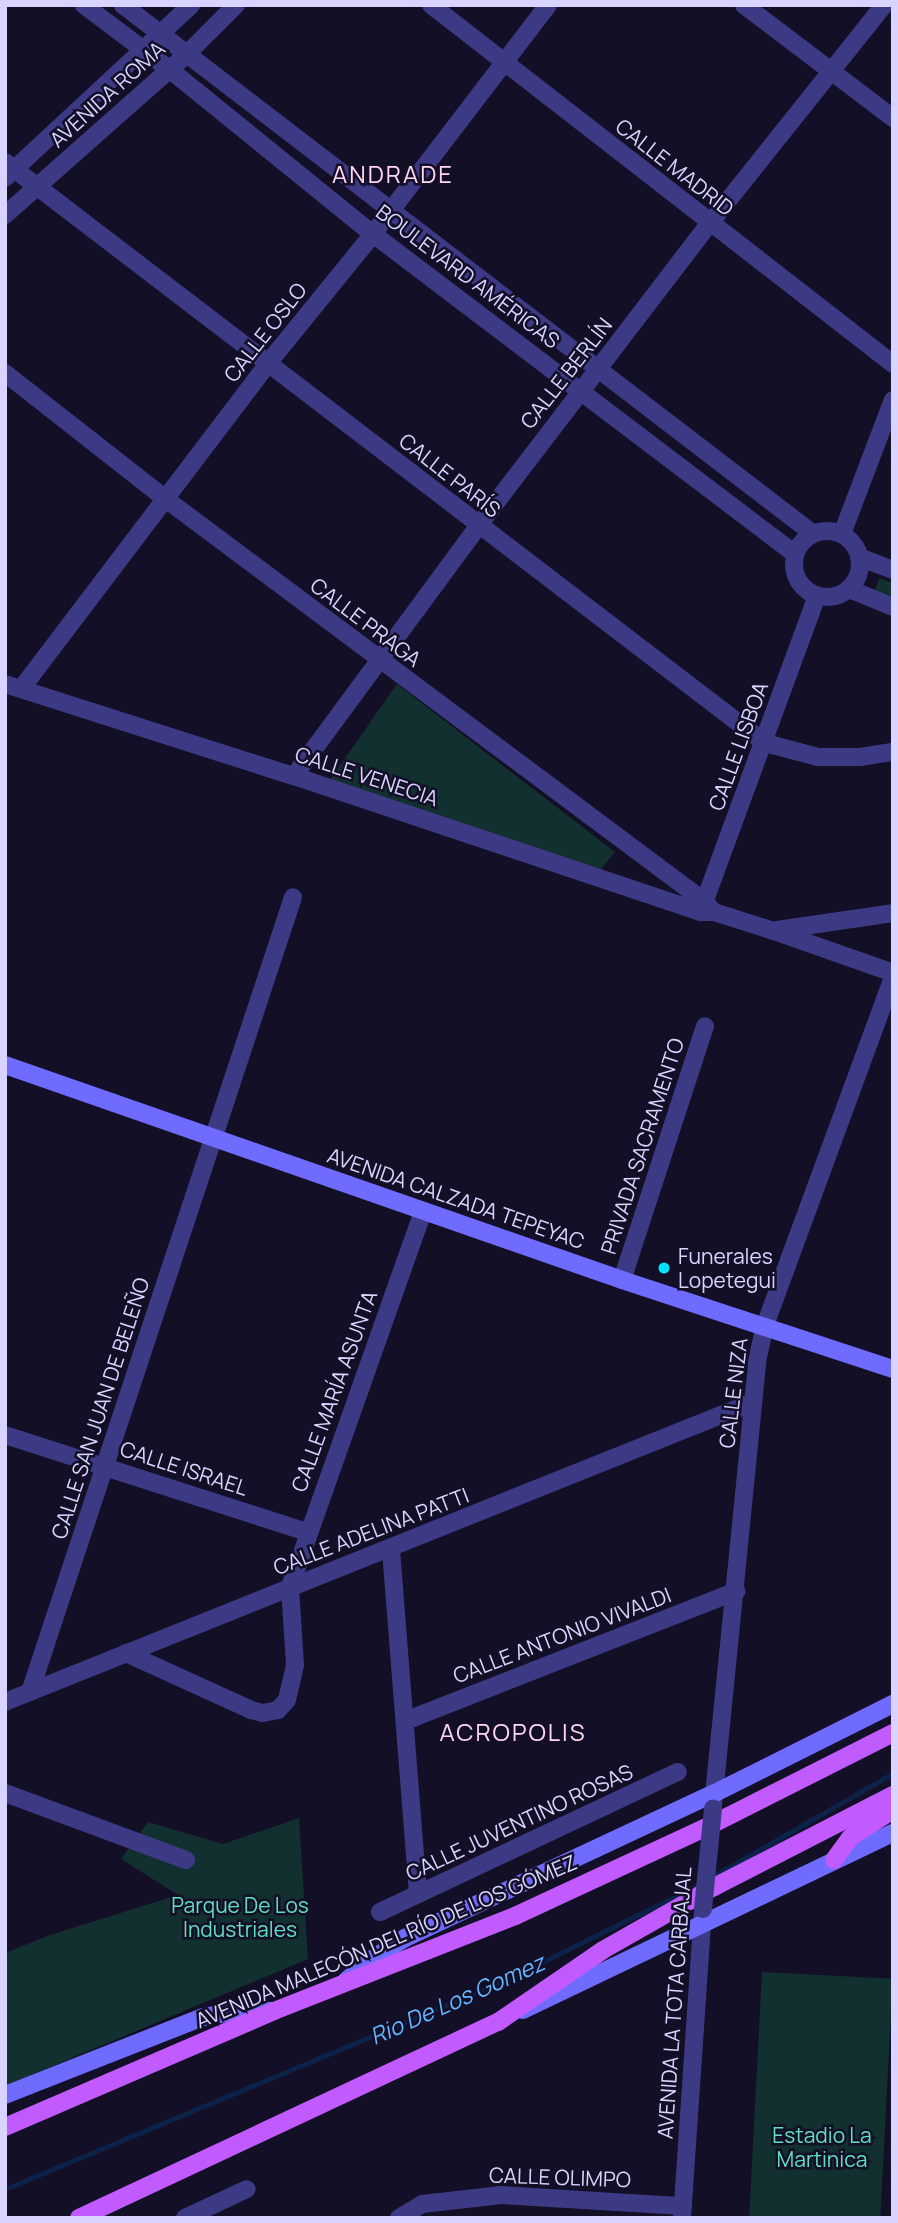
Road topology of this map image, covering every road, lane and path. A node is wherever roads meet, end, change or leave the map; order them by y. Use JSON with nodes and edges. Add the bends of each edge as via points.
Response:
{"nodes":[{"id":1,"x":84,"y":5,"type":"edge"},
{"id":2,"x":123,"y":5,"type":"edge"},
{"id":3,"x":191,"y":5,"type":"edge"},
{"id":4,"x":236,"y":5,"type":"edge"},
{"id":5,"x":430,"y":5,"type":"edge"},
{"id":6,"x":548,"y":5,"type":"edge"},
{"id":7,"x":744,"y":5,"type":"edge"},
{"id":8,"x":884,"y":5,"type":"edge"},
{"id":9,"x":161,"y":34,"type":"junction"},
{"id":10,"x":144,"y":50,"type":"junction"},
{"id":11,"x":187,"y":54,"type":"junction"},
{"id":12,"x":505,"y":64,"type":"junction"},
{"id":13,"x":169,"y":69,"type":"junction"},
{"id":14,"x":830,"y":70,"type":"junction"},
{"id":15,"x":893,"y":118,"type":"edge"},
{"id":16,"x":8,"y":170,"type":"edge"},
{"id":17,"x":37,"y":187,"type":"junction"},
{"id":18,"x":391,"y":210,"type":"junction"},
{"id":19,"x":5,"y":215,"type":"edge"},
{"id":20,"x":710,"y":223,"type":"junction"},
{"id":21,"x":373,"y":234,"type":"junction"},
{"id":22,"x":269,"y":362,"type":"junction"},
{"id":23,"x":893,"y":364,"type":"edge"},
{"id":24,"x":599,"y":368,"type":"junction"},
{"id":25,"x":5,"y":373,"type":"edge"},
{"id":26,"x":582,"y":391,"type":"junction"},
{"id":27,"x":893,"y":400,"type":"edge"},
{"id":28,"x":167,"y":500,"type":"junction"},
{"id":29,"x":478,"y":526,"type":"junction"},
{"id":30,"x":812,"y":533,"type":"junction"},
{"id":31,"x":842,"y":534,"type":"junction"},
{"id":32,"x":795,"y":554,"type":"junction"},
{"id":33,"x":859,"y":557,"type":"junction"},
{"id":34,"x":893,"y":570,"type":"edge"},
{"id":35,"x":849,"y":589,"type":"junction"},
{"id":36,"x":817,"y":596,"type":"junction"},
{"id":37,"x":893,"y":607,"type":"edge"},
{"id":38,"x":380,"y":661,"type":"junction"},
{"id":39,"x":13,"y":687,"type":"edge"},
{"id":40,"x":765,"y":743,"type":"junction"},
{"id":41,"x":893,"y":751,"type":"edge"},
{"id":42,"x":294,"y":776,"type":"junction"},
{"id":43,"x":293,"y":897,"type":"dead end"},
{"id":44,"x":706,"y":908,"type":"junction"},
{"id":45,"x":893,"y":913,"type":"edge"},
{"id":46,"x":774,"y":930,"type":"junction"},
{"id":47,"x":893,"y":975,"type":"edge"},
{"id":48,"x":705,"y":1026,"type":"dead end"},
{"id":49,"x":5,"y":1066,"type":"edge"},
{"id":50,"x":214,"y":1139,"type":"junction"},
{"id":51,"x":423,"y":1211,"type":"junction"},
{"id":52,"x":622,"y":1280,"type":"junction"},
{"id":53,"x":764,"y":1328,"type":"junction"},
{"id":54,"x":893,"y":1369,"type":"edge"},
{"id":55,"x":753,"y":1402,"type":"junction"},
{"id":56,"x":5,"y":1435,"type":"edge"},
{"id":57,"x":104,"y":1467,"type":"junction"},
{"id":58,"x":308,"y":1532,"type":"junction"},
{"id":59,"x":391,"y":1550,"type":"junction"},
{"id":60,"x":290,"y":1587,"type":"junction"},
{"id":61,"x":736,"y":1591,"type":"junction"},
{"id":62,"x":126,"y":1653,"type":"junction"},
{"id":63,"x":30,"y":1692,"type":"junction"},
{"id":64,"x":5,"y":1702,"type":"edge"},
{"id":65,"x":893,"y":1704,"type":"edge"},
{"id":66,"x":405,"y":1721,"type":"junction"},
{"id":67,"x":893,"y":1733,"type":"edge"},
{"id":68,"x":678,"y":1772,"type":"dead end"},
{"id":69,"x":5,"y":1793,"type":"edge"},
{"id":70,"x":893,"y":1795,"type":"edge"},
{"id":71,"x":714,"y":1800,"type":"junction"},
{"id":72,"x":893,"y":1810,"type":"edge"},
{"id":73,"x":893,"y":1833,"type":"edge"},
{"id":74,"x":186,"y":1860,"type":"dead end"},
{"id":75,"x":834,"y":1860,"type":"junction"},
{"id":76,"x":418,"y":1894,"type":"junction"},
{"id":77,"x":380,"y":1912,"type":"dead end"},
{"id":78,"x":702,"y":1917,"type":"junction"},
{"id":79,"x":343,"y":1984,"type":"junction"},
{"id":80,"x":274,"y":2011,"type":"junction"},
{"id":81,"x":498,"y":2022,"type":"junction"},
{"id":82,"x":5,"y":2095,"type":"edge"},
{"id":83,"x":5,"y":2127,"type":"edge"},
{"id":84,"x":247,"y":2189,"type":"dead end"},
{"id":85,"x":682,"y":2212,"type":"edge"},
{"id":86,"x":79,"y":2218,"type":"edge"},
{"id":87,"x":185,"y":2218,"type":"edge"},
{"id":88,"x":398,"y":2218,"type":"edge"}],
"edges":[{"from":1,"to":10,"type":"street","name":"BOULEVARD AMÉRICAS"},
{"from":2,"to":9,"type":"street","name":"BOULEVARD AMÉRICAS"},
{"from":3,"to":9,"type":"street","name":"AVENIDA ROMA"},
{"from":4,"to":11,"type":"street","name":"AVENIDA ROMA"},
{"from":5,"to":12,"type":"street","name":"CALLE MADRID"},
{"from":6,"to":12,"type":"street","name":"CALLE OSLO"},
{"from":7,"to":14,"type":"street"},
{"from":8,"to":14,"type":"street","name":"CALLE BERLÍN"},
{"from":9,"to":10,"type":"street","name":"AVENIDA ROMA"},
{"from":9,"to":11,"type":"street","name":"BOULEVARD AMÉRICAS"},
{"from":10,"to":13,"type":"street","name":"BOULEVARD AMÉRICAS"},
{"from":10,"to":16,"type":"street","name":"AVENIDA ROMA"},
{"from":11,"to":13,"type":"street","name":"AVENIDA ROMA"},
{"from":11,"to":18,"type":"street","name":"BOULEVARD AMÉRICAS"},
{"from":12,"to":18,"type":"street","name":"CALLE OSLO"},
{"from":12,"to":20,"type":"street","name":"CALLE MADRID"},
{"from":13,"to":17,"type":"street","name":"AVENIDA ROMA"},
{"from":13,"to":21,"type":"street","name":"BOULEVARD AMÉRICAS"},
{"from":14,"to":15,"type":"street"},
{"from":14,"to":20,"type":"street","name":"CALLE BERLÍN"},
{"from":16,"to":17,"type":"street","name":"CALLE PARÍS"},
{"from":17,"to":19,"type":"street","name":"AVENIDA ROMA"},
{"from":17,"to":22,"type":"street","name":"CALLE PARÍS"},
{"from":18,"to":21,"type":"street","name":"CALLE OSLO"},
{"from":18,"to":24,"type":"street","name":"BOULEVARD AMÉRICAS"},
{"from":20,"to":23,"type":"street","name":"CALLE MADRID"},
{"from":20,"to":24,"type":"street","name":"CALLE BERLÍN"},
{"from":21,"to":22,"type":"street","name":"CALLE OSLO"},
{"from":21,"to":26,"type":"street","name":"BOULEVARD AMÉRICAS"},
{"from":22,"to":28,"type":"street","name":"CALLE OSLO"},
{"from":22,"to":29,"type":"street","name":"CALLE PARÍS"},
{"from":24,"to":26,"type":"street","name":"CALLE BERLÍN"},
{"from":24,"to":30,"type":"street","name":"BOULEVARD AMÉRICAS"},
{"from":25,"to":28,"type":"street","name":"CALLE PRAGA"},
{"from":26,"to":29,"type":"street","name":"CALLE BERLÍN"},
{"from":26,"to":32,"type":"street","name":"BOULEVARD AMÉRICAS"},
{"from":27,"to":31,"type":"street"},
{"from":28,"to":38,"type":"street","name":"CALLE PRAGA"},
{"from":28,"to":39,"type":"street","name":"CALLE OSLO"},
{"from":29,"to":38,"type":"street","name":"CALLE BERLÍN"},
{"from":29,"to":40,"type":"street","name":"CALLE PARÍS"},
{"from":30,"to":31,"type":"street"},
{"from":30,"to":32,"type":"street"},
{"from":31,"to":33,"type":"street"},
{"from":32,"to":36,"type":"street","via":[[793,564],[800,584]]},
{"from":33,"to":34,"type":"street"},
{"from":33,"to":35,"type":"street","via":[[858,575]]},
{"from":35,"to":36,"type":"street","via":[[834,597]]},
{"from":35,"to":37,"type":"street"},
{"from":36,"to":40,"type":"street","name":"CALLE LISBOA"},
{"from":38,"to":42,"type":"street","name":"CALLE BERLÍN"},
{"from":38,"to":44,"type":"street","name":"CALLE PRAGA"},
{"from":39,"to":42,"type":"street","name":"CALLE VENECIA"},
{"from":40,"to":41,"type":"street","name":"CALLE PARÍS","via":[[818,757]]},
{"from":40,"to":44,"type":"street","name":"CALLE LISBOA"},
{"from":42,"to":44,"type":"street","name":"CALLE VENECIA"},
{"from":43,"to":50,"type":"street","name":"CALLE SAN JUAN DE BELEÑO"},
{"from":44,"to":46,"type":"street","name":"CALLE VENECIA"},
{"from":45,"to":46,"type":"street"},
{"from":46,"to":47,"type":"street","name":"CALLE VENECIA"},
{"from":47,"to":53,"type":"street","name":"CALLE NIZA"},
{"from":48,"to":52,"type":"street","name":"PRIVADA SACRAMENTO"},
{"from":49,"to":50,"type":"street","name":"AVENIDA CALZADA TEPEYAC"},
{"from":50,"to":51,"type":"street","name":"AVENIDA CALZADA TEPEYAC"},
{"from":50,"to":57,"type":"street","name":"CALLE SAN JUAN DE BELEÑO"},
{"from":51,"to":52,"type":"street","name":"AVENIDA CALZADA TEPEYAC"},
{"from":51,"to":58,"type":"street","name":"CALLE MARÍA ASUNTA"},
{"from":52,"to":53,"type":"street","name":"AVENIDA CALZADA TEPEYAC"},
{"from":53,"to":54,"type":"street","name":"AVENIDA CALZADA TEPEYAC"},
{"from":53,"to":55,"type":"street","name":"CALLE NIZA"},
{"from":55,"to":59,"type":"street","name":"CALLE ADELINA PATTI"},
{"from":55,"to":61,"type":"street","name":"CALLE NIZA"},
{"from":56,"to":57,"type":"street","name":"CALLE ISRAEL"},
{"from":57,"to":58,"type":"street","name":"CALLE ISRAEL"},
{"from":57,"to":63,"type":"street","name":"CALLE SAN JUAN DE BELEÑO"},
{"from":58,"to":60,"type":"street","name":"CALLE MARÍA ASUNTA"},
{"from":59,"to":60,"type":"street","name":"CALLE ADELINA PATTI"},
{"from":59,"to":66,"type":"street"},
{"from":60,"to":62,"type":"street","name":"CALLE ADELINA PATTI"},
{"from":60,"to":62,"type":"street","via":[[295,1665],[287,1700],[278,1710],[251,1710]]},
{"from":61,"to":66,"type":"street","name":"CALLE ANTONIO VIVALDI"},
{"from":61,"to":71,"type":"street","name":"CALLE NIZA"},
{"from":62,"to":63,"type":"street","name":"CALLE ADELINA PATTI"},
{"from":63,"to":64,"type":"street","name":"CALLE ADELINA PATTI"},
{"from":65,"to":71,"type":"street"},
{"from":66,"to":76,"type":"street"},
{"from":67,"to":79,"type":"main road","name":"AVENIDA MALECÓN DEL RÍO DE LOS GÓMEZ","via":[[705,1828],[515,1916]]},
{"from":68,"to":76,"type":"street","name":"CALLE JUVENTINO ROSAS"},
{"from":69,"to":74,"type":"street"},
{"from":70,"to":81,"type":"main road","via":[[603,1950]]},
{"from":71,"to":78,"type":"street","name":"AVENIDA LA TOTA CARBAJAL","bridge":true},
{"from":71,"to":79,"type":"street","via":[[405,1938]]},
{"from":72,"to":75,"type":"main road","via":[[851,1836]]},
{"from":73,"to":75,"type":"street"},
{"from":75,"to":78,"type":"street"},
{"from":76,"to":77,"type":"street","name":"CALLE JUVENTINO ROSAS"},
{"from":78,"to":81,"type":"street","via":[[583,1984]]},
{"from":78,"to":85,"type":"street","name":"AVENIDA LA TOTA CARBAJAL"},
{"from":79,"to":80,"type":"main road","name":"AVENIDA MALECÓN DEL RÍO DE LOS GÓMEZ"},
{"from":80,"to":82,"type":"street","via":[[203,2017]]},
{"from":80,"to":83,"type":"main road","name":"AVENIDA MALECÓN DEL RÍO DE LOS GÓMEZ"},
{"from":81,"to":86,"type":"main road"},
{"from":84,"to":87,"type":"street"},
{"from":85,"to":88,"type":"street","name":"CALLE OLIMPO","via":[[501,2195],[422,2204]]}]}
